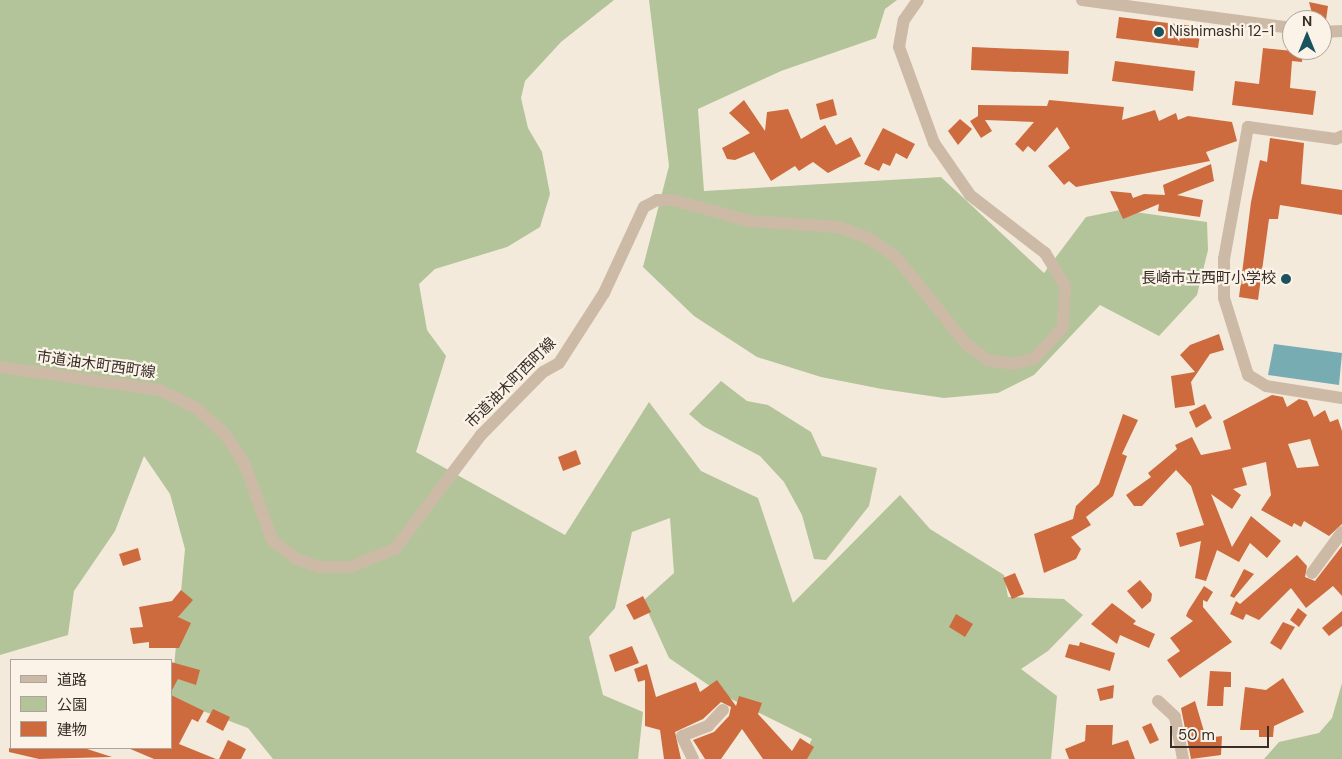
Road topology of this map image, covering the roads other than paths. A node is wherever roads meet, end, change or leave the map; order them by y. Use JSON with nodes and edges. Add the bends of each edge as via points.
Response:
{"nodes":[{"id":1,"x":918,"y":0,"type":"edge"},
{"id":2,"x":1082,"y":0,"type":"edge"},
{"id":3,"x":1282,"y":27,"type":"edge"},
{"id":4,"x":1342,"y":136,"type":"edge"},
{"id":5,"x":0,"y":367,"type":"edge"},
{"id":6,"x":1342,"y":398,"type":"edge"},
{"id":7,"x":1342,"y":532,"type":"edge"},
{"id":8,"x":1312,"y":573,"type":"dead end"},
{"id":9,"x":1158,"y":702,"type":"dead end"},
{"id":10,"x":723,"y":710,"type":"dead end"},
{"id":11,"x":692,"y":759,"type":"edge"},
{"id":12,"x":1183,"y":759,"type":"edge"}],
"edges":[{"from":1,"to":5,"type":"street","name":"市道油木町西町線","via":[[904,20],[899,47],[934,143],[970,195],[1045,253],[1064,286],[1063,326],[1035,358],[1013,364],[988,360],[966,344],[896,257],[870,239],[839,227],[750,222],[673,200],[657,200],[644,207],[604,293],[559,363],[543,372],[481,435],[395,549],[350,567],[319,567],[296,559],[272,540],[245,465],[225,434],[196,408],[160,390]]},
{"from":2,"to":3,"type":"street"},
{"from":4,"to":6,"type":"street","via":[[1336,139],[1248,127],[1224,259],[1224,298],[1248,375],[1266,386]]},
{"from":7,"to":8,"type":"street"},
{"from":9,"to":12,"type":"street","via":[[1175,718]]},
{"from":10,"to":11,"type":"street","via":[[708,726],[682,736]]}]}
